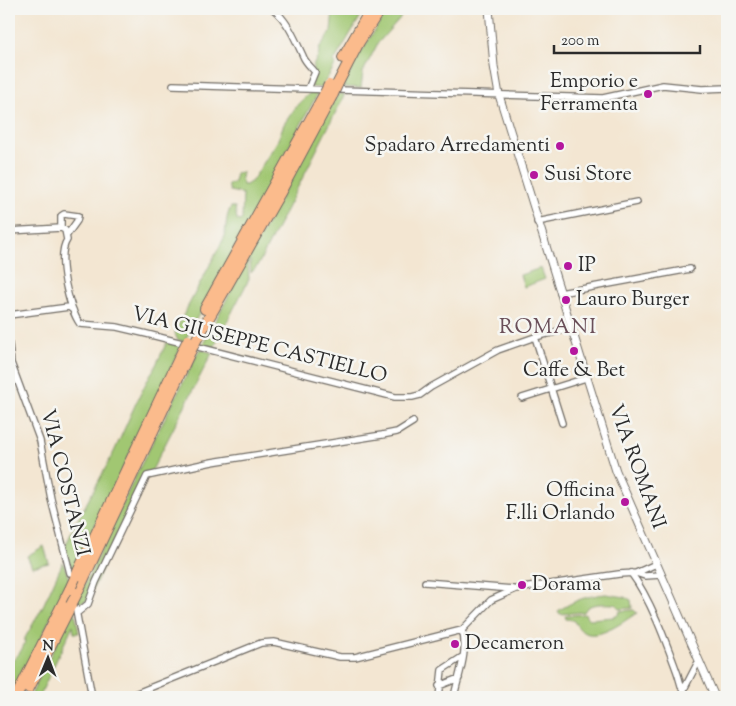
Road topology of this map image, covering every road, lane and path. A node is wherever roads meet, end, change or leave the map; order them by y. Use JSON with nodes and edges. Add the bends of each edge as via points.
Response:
{"nodes":[{"id":1,"x":273,"y":9,"type":"edge"},
{"id":2,"x":371,"y":9,"type":"edge"},
{"id":3,"x":380,"y":9,"type":"edge"},
{"id":4,"x":489,"y":10,"type":"edge"},
{"id":5,"x":173,"y":86,"type":"dead end"},
{"id":6,"x":727,"y":88,"type":"edge"},
{"id":7,"x":308,"y":89,"type":"junction"},
{"id":8,"x":331,"y":89,"type":"junction"},
{"id":9,"x":498,"y":95,"type":"junction"},
{"id":10,"x":637,"y":202,"type":"dead end"},
{"id":11,"x":538,"y":222,"type":"junction"},
{"id":12,"x":61,"y":228,"type":"junction"},
{"id":13,"x":9,"y":231,"type":"edge"},
{"id":14,"x":67,"y":235,"type":"junction"},
{"id":15,"x":690,"y":269,"type":"dead end"},
{"id":16,"x":560,"y":293,"type":"junction"},
{"id":17,"x":73,"y":311,"type":"junction"},
{"id":18,"x":9,"y":315,"type":"edge"},
{"id":19,"x":571,"y":328,"type":"junction"},
{"id":20,"x":536,"y":337,"type":"junction"},
{"id":21,"x":9,"y":344,"type":"edge"},
{"id":22,"x":189,"y":345,"type":"junction"},
{"id":23,"x":586,"y":378,"type":"junction"},
{"id":24,"x":552,"y":388,"type":"junction"},
{"id":25,"x":522,"y":398,"type":"dead end"},
{"id":26,"x":413,"y":422,"type":"dead end"},
{"id":27,"x":562,"y":423,"type":"dead end"},
{"id":28,"x":656,"y":564,"type":"junction"},
{"id":29,"x":634,"y":573,"type":"junction"},
{"id":30,"x":661,"y":575,"type":"junction"},
{"id":31,"x":72,"y":576,"type":"junction"},
{"id":32,"x":645,"y":576,"type":"junction"},
{"id":33,"x":425,"y":582,"type":"dead end"},
{"id":34,"x":516,"y":589,"type":"junction"},
{"id":35,"x":73,"y":591,"type":"junction"},
{"id":36,"x":643,"y":592,"type":"junction"},
{"id":37,"x":74,"y":608,"type":"junction"},
{"id":38,"x":462,"y":630,"type":"junction"},
{"id":39,"x":462,"y":657,"type":"junction"},
{"id":40,"x":700,"y":663,"type":"junction"},
{"id":41,"x":459,"y":678,"type":"junction"},
{"id":42,"x":439,"y":686,"type":"junction"},
{"id":43,"x":683,"y":696,"type":"edge"},
{"id":44,"x":16,"y":697,"type":"edge"},
{"id":45,"x":24,"y":697,"type":"edge"},
{"id":46,"x":92,"y":697,"type":"edge"},
{"id":47,"x":127,"y":697,"type":"edge"},
{"id":48,"x":438,"y":697,"type":"edge"},
{"id":49,"x":454,"y":697,"type":"edge"},
{"id":50,"x":715,"y":697,"type":"edge"}],
"edges":[{"from":1,"to":7,"type":"street","via":[[283,18],[303,57],[315,72]]},
{"from":2,"to":8,"type":"highway","via":[[353,39]]},
{"from":3,"to":8,"type":"highway"},
{"from":4,"to":9,"type":"street","name":"VIA ROMANI"},
{"from":5,"to":7,"type":"street"},
{"from":6,"to":9,"type":"street","via":[[663,85],[603,98]]},
{"from":7,"to":9,"type":"street"},
{"from":8,"to":22,"type":"highway"},
{"from":9,"to":11,"type":"street","name":"VIA ROMANI"},
{"from":10,"to":11,"type":"street"},
{"from":11,"to":16,"type":"street","name":"VIA ROMANI"},
{"from":12,"to":13,"type":"street"},
{"from":12,"to":14,"type":"street"},
{"from":12,"to":14,"type":"street","via":[[61,216],[78,216]]},
{"from":14,"to":17,"type":"street","via":[[63,246],[64,273]]},
{"from":15,"to":16,"type":"street"},
{"from":16,"to":19,"type":"street","name":"VIA ROMANI"},
{"from":17,"to":18,"type":"street","via":[[69,308]]},
{"from":17,"to":20,"type":"street","name":"VIA GIUSEPPE CASTIELLO","via":[[80,324],[117,327],[395,397],[420,395],[498,350]]},
{"from":19,"to":20,"type":"street","name":"VIA GIUSEPPE CASTIELLO"},
{"from":19,"to":23,"type":"street","name":"VIA ROMANI"},
{"from":20,"to":24,"type":"street"},
{"from":21,"to":31,"type":"street","name":"VIA COSTANZI","via":[[11,363],[40,441],[50,499]]},
{"from":22,"to":31,"type":"highway"},
{"from":22,"to":35,"type":"highway"},
{"from":23,"to":24,"type":"street"},
{"from":23,"to":28,"type":"street","name":"VIA ROMANI","via":[[616,471]]},
{"from":24,"to":25,"type":"street"},
{"from":24,"to":27,"type":"street"},
{"from":26,"to":37,"type":"street","via":[[397,432],[382,435],[148,475],[88,604]]},
{"from":28,"to":29,"type":"street"},
{"from":28,"to":30,"type":"street","name":"VIA ROMANI"},
{"from":29,"to":32,"type":"street"},
{"from":29,"to":34,"type":"street"},
{"from":29,"to":36,"type":"street"},
{"from":30,"to":32,"type":"street"},
{"from":30,"to":40,"type":"street","name":"VIA ROMANI"},
{"from":31,"to":35,"type":"highway","bridge":true},
{"from":32,"to":36,"type":"street"},
{"from":33,"to":34,"type":"street"},
{"from":34,"to":38,"type":"street","via":[[492,600]]},
{"from":35,"to":37,"type":"highway","bridge":true},
{"from":35,"to":44,"type":"highway"},
{"from":36,"to":43,"type":"street","via":[[677,671]]},
{"from":37,"to":45,"type":"highway"},
{"from":37,"to":46,"type":"street"},
{"from":38,"to":39,"type":"street","via":[[465,642]]},
{"from":38,"to":47,"type":"street","via":[[355,657],[340,657],[267,642]]},
{"from":39,"to":41,"type":"street"},
{"from":39,"to":42,"type":"street","via":[[442,670]]},
{"from":40,"to":43,"type":"street"},
{"from":40,"to":50,"type":"street","name":"VIA ROMANI"},
{"from":41,"to":42,"type":"street"},
{"from":41,"to":49,"type":"street"},
{"from":42,"to":48,"type":"street"}]}
